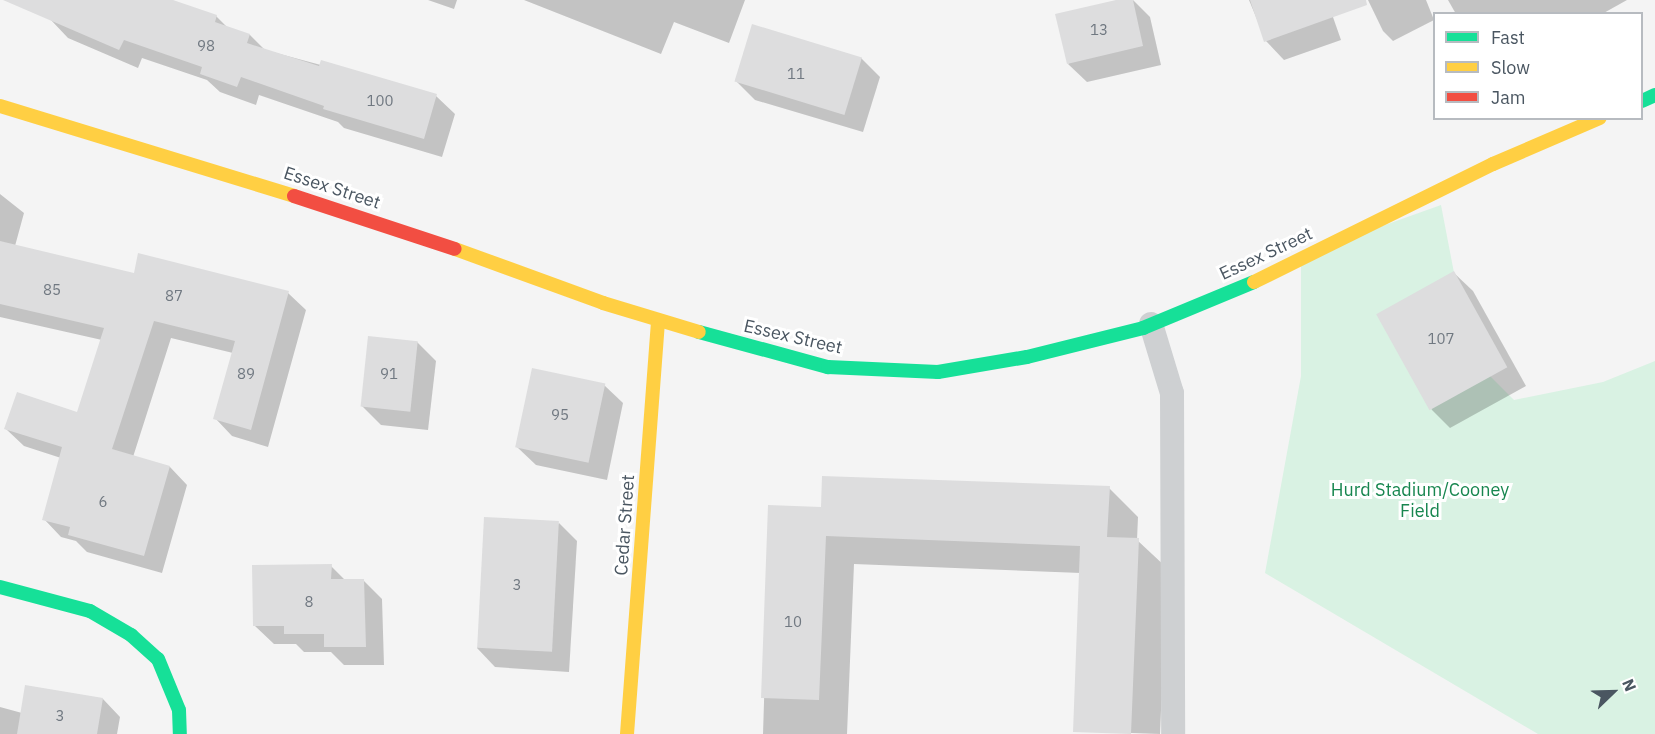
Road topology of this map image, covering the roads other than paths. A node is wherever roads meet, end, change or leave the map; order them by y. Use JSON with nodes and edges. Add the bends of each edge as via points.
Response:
{"nodes":[{"id":1,"x":0,"y":106,"type":"edge"},
{"id":2,"x":1595,"y":120,"type":"edge"},
{"id":3,"x":658,"y":320,"type":"junction"},
{"id":4,"x":1151,"y":324,"type":"junction"},
{"id":5,"x":0,"y":587,"type":"edge"},
{"id":6,"x":180,"y":734,"type":"edge"},
{"id":7,"x":627,"y":734,"type":"edge"},
{"id":8,"x":1173,"y":734,"type":"edge"}],
"edges":[{"from":1,"to":3,"type":"main road","name":"Essex Street","via":[[377,221]]},
{"from":2,"to":4,"type":"main road","name":"Essex Street","via":[[1493,164],[1254,282]]},
{"from":3,"to":4,"type":"main road","name":"Essex Street","via":[[828,367],[938,372],[1027,357]]},
{"from":3,"to":7,"type":"main road","name":"Cedar Street"},
{"from":4,"to":8,"type":"lane","via":[[1172,393]]},
{"from":5,"to":6,"type":"main road","via":[[90,611],[131,635],[158,659],[178,710]]}]}
